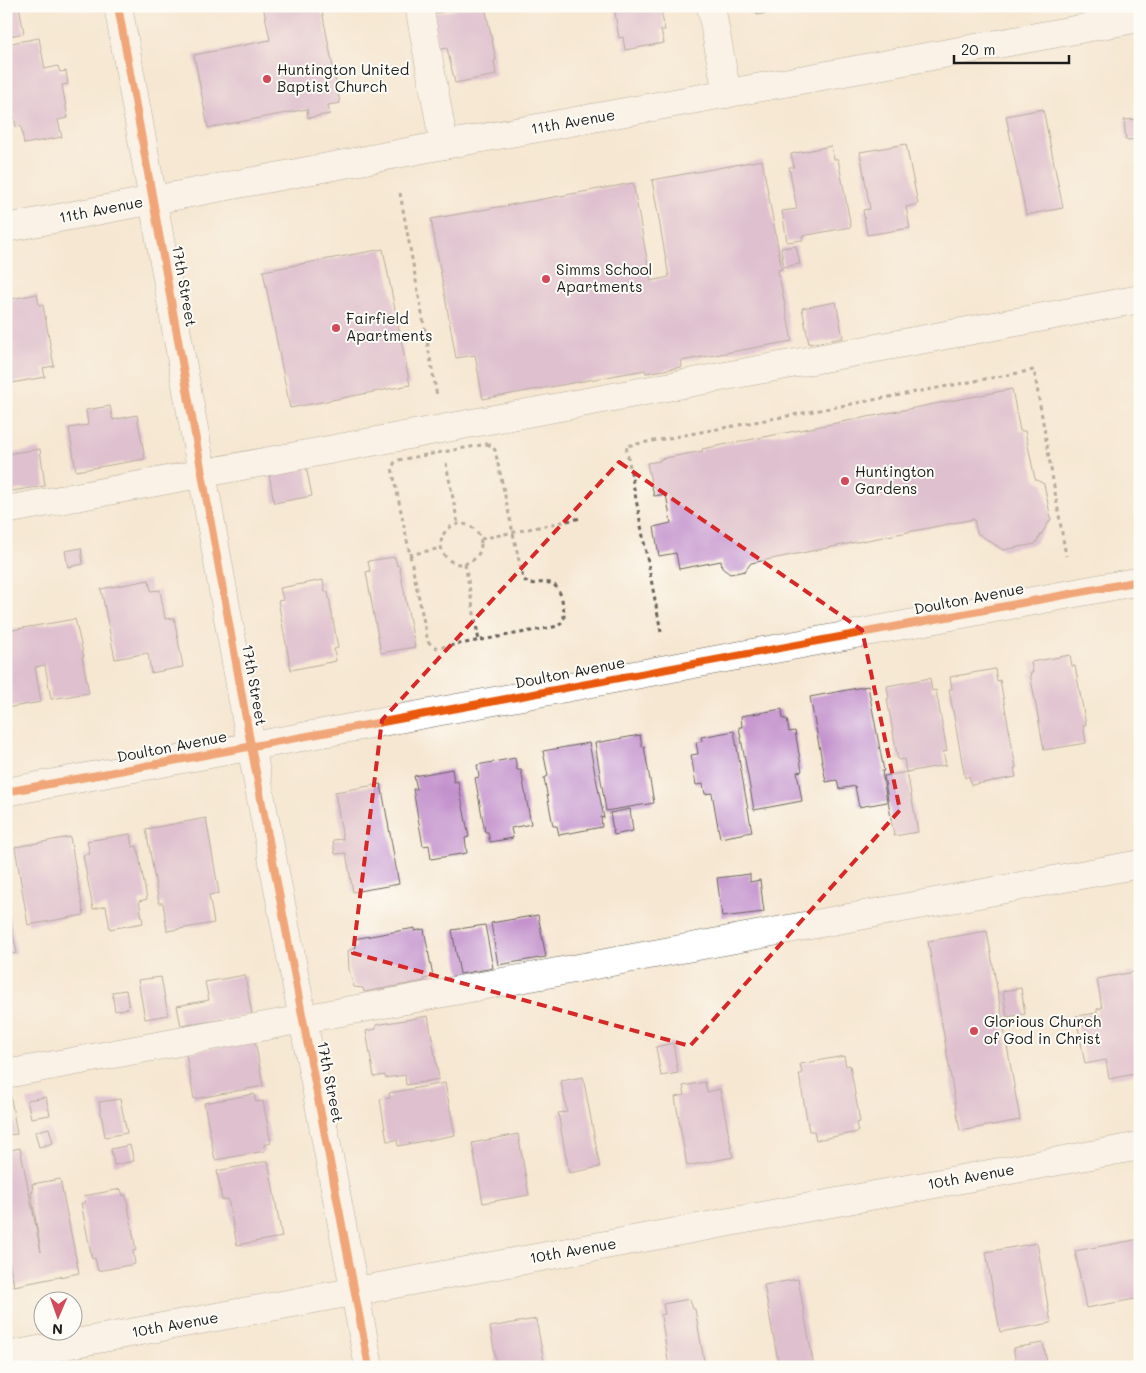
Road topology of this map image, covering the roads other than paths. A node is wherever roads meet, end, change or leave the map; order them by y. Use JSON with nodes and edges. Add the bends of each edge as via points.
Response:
{"nodes":[{"id":1,"x":118,"y":6,"type":"edge"},
{"id":2,"x":419,"y":6,"type":"edge"},
{"id":3,"x":711,"y":6,"type":"edge"},
{"id":4,"x":1140,"y":18,"type":"edge"},
{"id":5,"x":727,"y":94,"type":"junction"},
{"id":6,"x":444,"y":146,"type":"junction"},
{"id":7,"x":154,"y":200,"type":"junction"},
{"id":8,"x":6,"y":228,"type":"edge"},
{"id":9,"x":1140,"y":299,"type":"edge"},
{"id":10,"x":203,"y":474,"type":"junction"},
{"id":11,"x":6,"y":510,"type":"edge"},
{"id":12,"x":1140,"y":581,"type":"edge"},
{"id":13,"x":252,"y":746,"type":"junction"},
{"id":14,"x":6,"y":792,"type":"edge"},
{"id":15,"x":1140,"y":864,"type":"edge"},
{"id":16,"x":304,"y":1020,"type":"junction"},
{"id":17,"x":6,"y":1074,"type":"edge"},
{"id":18,"x":1140,"y":1146,"type":"edge"},
{"id":19,"x":355,"y":1292,"type":"junction"},
{"id":20,"x":6,"y":1356,"type":"edge"},
{"id":21,"x":369,"y":1367,"type":"edge"}],
"edges":[{"from":1,"to":7,"type":"street","name":"17th Street"},
{"from":2,"to":6,"type":"street"},
{"from":3,"to":5,"type":"street"},
{"from":4,"to":5,"type":"street","name":"11th Avenue"},
{"from":5,"to":6,"type":"street","name":"11th Avenue"},
{"from":6,"to":7,"type":"street","name":"11th Avenue"},
{"from":7,"to":8,"type":"street","name":"11th Avenue"},
{"from":7,"to":10,"type":"street","name":"17th Street"},
{"from":9,"to":10,"type":"street"},
{"from":10,"to":11,"type":"street"},
{"from":10,"to":13,"type":"street","name":"17th Street"},
{"from":12,"to":13,"type":"street","name":"Doulton Avenue"},
{"from":13,"to":14,"type":"street","name":"Doulton Avenue"},
{"from":13,"to":16,"type":"street","name":"17th Street"},
{"from":15,"to":16,"type":"street"},
{"from":16,"to":17,"type":"street"},
{"from":16,"to":19,"type":"street","name":"17th Street"},
{"from":18,"to":19,"type":"street","name":"10th Avenue"},
{"from":19,"to":20,"type":"street","name":"10th Avenue"},
{"from":19,"to":21,"type":"street","name":"17th Street"}]}
